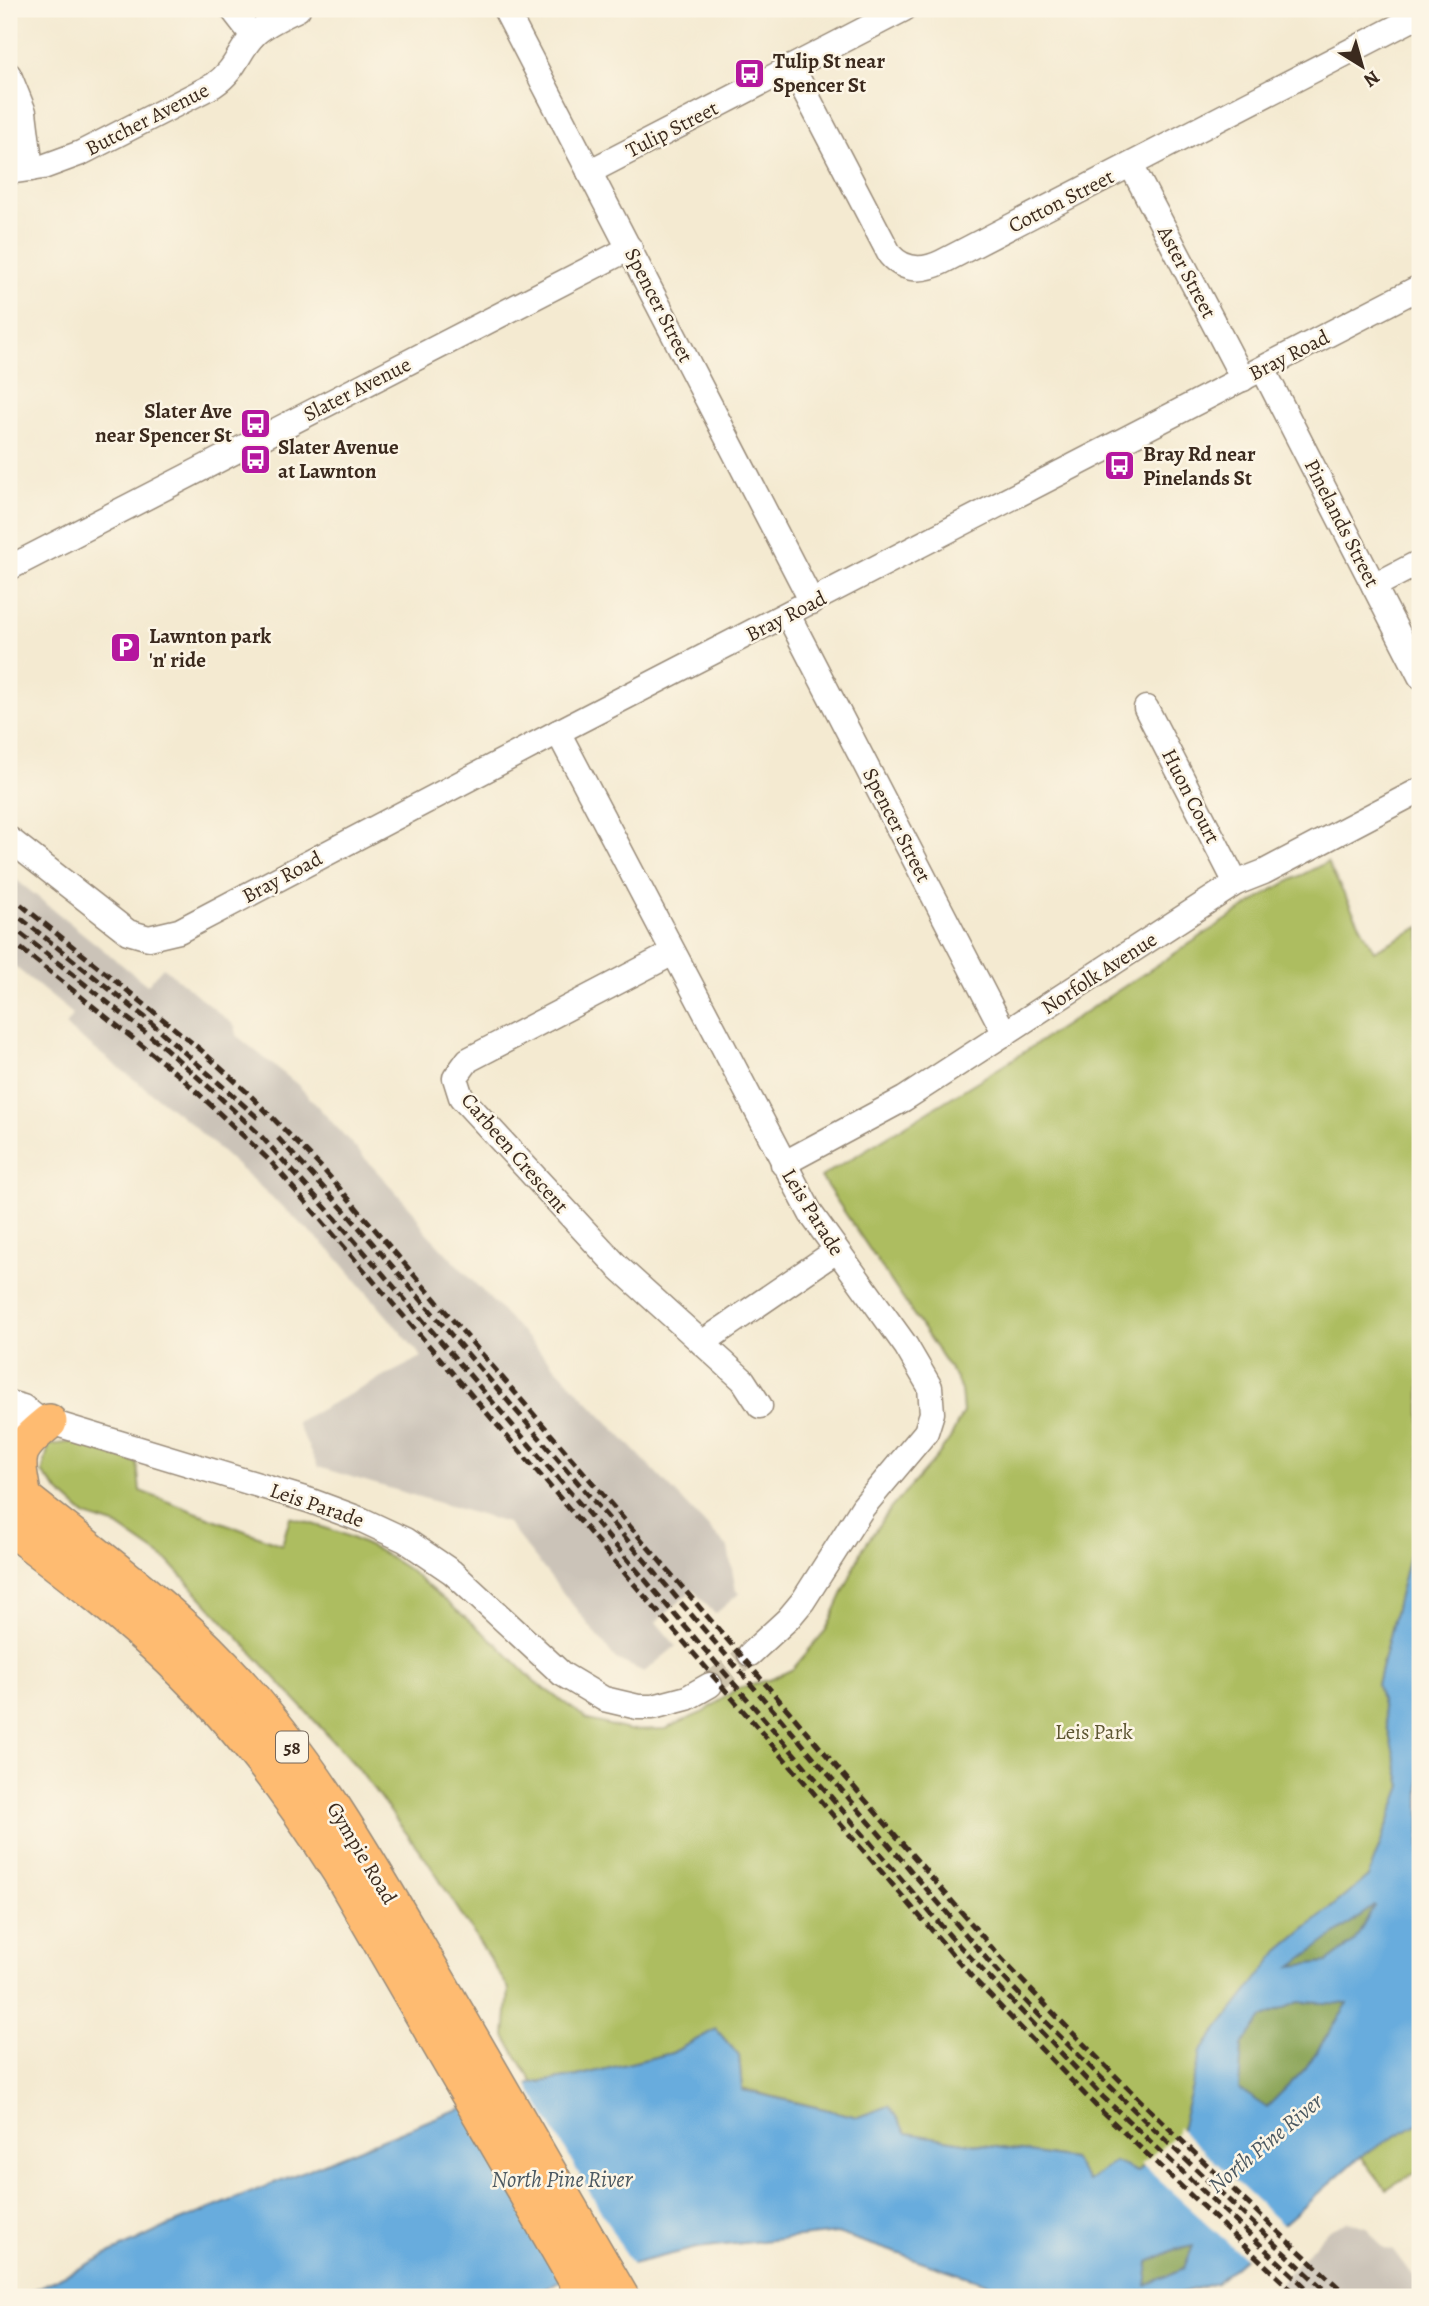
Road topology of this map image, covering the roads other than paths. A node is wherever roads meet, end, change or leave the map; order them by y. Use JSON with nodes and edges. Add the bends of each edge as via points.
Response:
{"nodes":[{"id":1,"x":232,"y":9,"type":"edge"},
{"id":2,"x":298,"y":9,"type":"edge"},
{"id":3,"x":505,"y":9,"type":"edge"},
{"id":4,"x":904,"y":9,"type":"edge"},
{"id":5,"x":1420,"y":15,"type":"edge"},
{"id":6,"x":253,"y":36,"type":"junction"},
{"id":7,"x":792,"y":67,"type":"junction"},
{"id":8,"x":9,"y":75,"type":"edge"},
{"id":9,"x":1131,"y":165,"type":"junction"},
{"id":10,"x":20,"y":171,"type":"edge"},
{"id":11,"x":589,"y":172,"type":"junction"},
{"id":12,"x":630,"y":248,"type":"junction"},
{"id":13,"x":1420,"y":287,"type":"edge"},
{"id":14,"x":1253,"y":374,"type":"junction"},
{"id":15,"x":1420,"y":562,"type":"edge"},
{"id":16,"x":9,"y":568,"type":"edge"},
{"id":17,"x":1374,"y":586,"type":"junction"},
{"id":18,"x":813,"y":603,"type":"junction"},
{"id":19,"x":788,"y":615,"type":"junction"},
{"id":20,"x":1420,"y":676,"type":"edge"},
{"id":21,"x":1146,"y":708,"type":"dead end"},
{"id":22,"x":558,"y":732,"type":"junction"},
{"id":23,"x":1420,"y":790,"type":"edge"},
{"id":24,"x":9,"y":839,"type":"edge"},
{"id":25,"x":1236,"y":883,"type":"junction"},
{"id":26,"x":673,"y":953,"type":"junction"},
{"id":27,"x":1005,"y":1034,"type":"junction"},
{"id":28,"x":783,"y":1164,"type":"junction"},
{"id":29,"x":836,"y":1251,"type":"junction"},
{"id":30,"x":702,"y":1343,"type":"junction"},
{"id":31,"x":9,"y":1403,"type":"edge"},
{"id":32,"x":760,"y":1406,"type":"dead end"},
{"id":33,"x":43,"y":1420,"type":"junction"},
{"id":34,"x":9,"y":1422,"type":"edge"},
{"id":35,"x":14,"y":1504,"type":"edge"},
{"id":36,"x":750,"y":1654,"type":"tunnel mouth"},
{"id":37,"x":710,"y":1685,"type":"tunnel mouth"},
{"id":38,"x":468,"y":2064,"type":"junction"},
{"id":39,"x":586,"y":2297,"type":"edge"},
{"id":40,"x":621,"y":2297,"type":"edge"}],
"edges":[{"from":1,"to":6,"type":"street"},
{"from":2,"to":6,"type":"street","name":"Butcher Avenue"},
{"from":3,"to":11,"type":"street","name":"Spencer Street"},
{"from":4,"to":7,"type":"street","name":"Tulip Street"},
{"from":5,"to":9,"type":"street","name":"Cotton Street"},
{"from":6,"to":10,"type":"street","name":"Butcher Avenue","via":[[233,69],[215,85],[81,153]]},
{"from":7,"to":9,"type":"street","name":"Cotton Street","via":[[886,248],[910,268],[935,265]]},
{"from":7,"to":11,"type":"street","name":"Tulip Street"},
{"from":8,"to":10,"type":"street","via":[[24,112]]},
{"from":9,"to":14,"type":"street","name":"Aster Street"},
{"from":11,"to":12,"type":"street","name":"Spencer Street"},
{"from":12,"to":16,"type":"street","name":"Slater Avenue"},
{"from":12,"to":18,"type":"street","name":"Spencer Street"},
{"from":13,"to":14,"type":"street","name":"Bray Road"},
{"from":14,"to":17,"type":"street","name":"Pinelands Street"},
{"from":14,"to":18,"type":"street","name":"Bray Road"},
{"from":15,"to":17,"type":"street"},
{"from":17,"to":20,"type":"street","name":"Pinelands Street"},
{"from":18,"to":19,"type":"street","name":"Bray Road"},
{"from":19,"to":22,"type":"street","name":"Bray Road"},
{"from":19,"to":27,"type":"street","name":"Spencer Street"},
{"from":21,"to":25,"type":"street","name":"Huon Court"},
{"from":22,"to":24,"type":"street","name":"Bray Road","via":[[179,931],[149,938],[121,927]]},
{"from":22,"to":26,"type":"street","name":"Leis Parade"},
{"from":23,"to":25,"type":"street","name":"Norfolk Avenue"},
{"from":25,"to":27,"type":"street","name":"Norfolk Avenue"},
{"from":26,"to":28,"type":"street","name":"Leis Parade"},
{"from":26,"to":30,"type":"street","name":"Carbeen Crescent","via":[[468,1060],[455,1078],[461,1097],[617,1266]]},
{"from":27,"to":28,"type":"street","name":"Norfolk Avenue","via":[[904,1099]]},
{"from":28,"to":29,"type":"street","name":"Leis Parade"},
{"from":29,"to":30,"type":"street"},
{"from":29,"to":36,"type":"street","name":"Leis Parade","via":[[924,1374],[932,1413],[926,1432],[877,1488],[803,1601]]},
{"from":30,"to":32,"type":"street","name":"Carbeen Crescent","via":[[743,1380]]},
{"from":31,"to":33,"type":"street","name":"Leis Parade"},
{"from":33,"to":34,"type":"street","name":"Leis Parade"},
{"from":33,"to":35,"type":"highway","via":[[19,1452]]},
{"from":33,"to":37,"type":"street","name":"Leis Parade","via":[[311,1501],[395,1535],[452,1572],[545,1659],[604,1699],[653,1707],[687,1698]]},
{"from":35,"to":38,"type":"highway","name":"Gympie Road","number":"58","via":[[159,1605],[225,1667],[302,1759],[348,1827]]},
{"from":38,"to":39,"type":"highway","name":"Gympie Road","number":"58"},
{"from":38,"to":40,"type":"highway","name":"Gympie Road","number":"58"}]}
